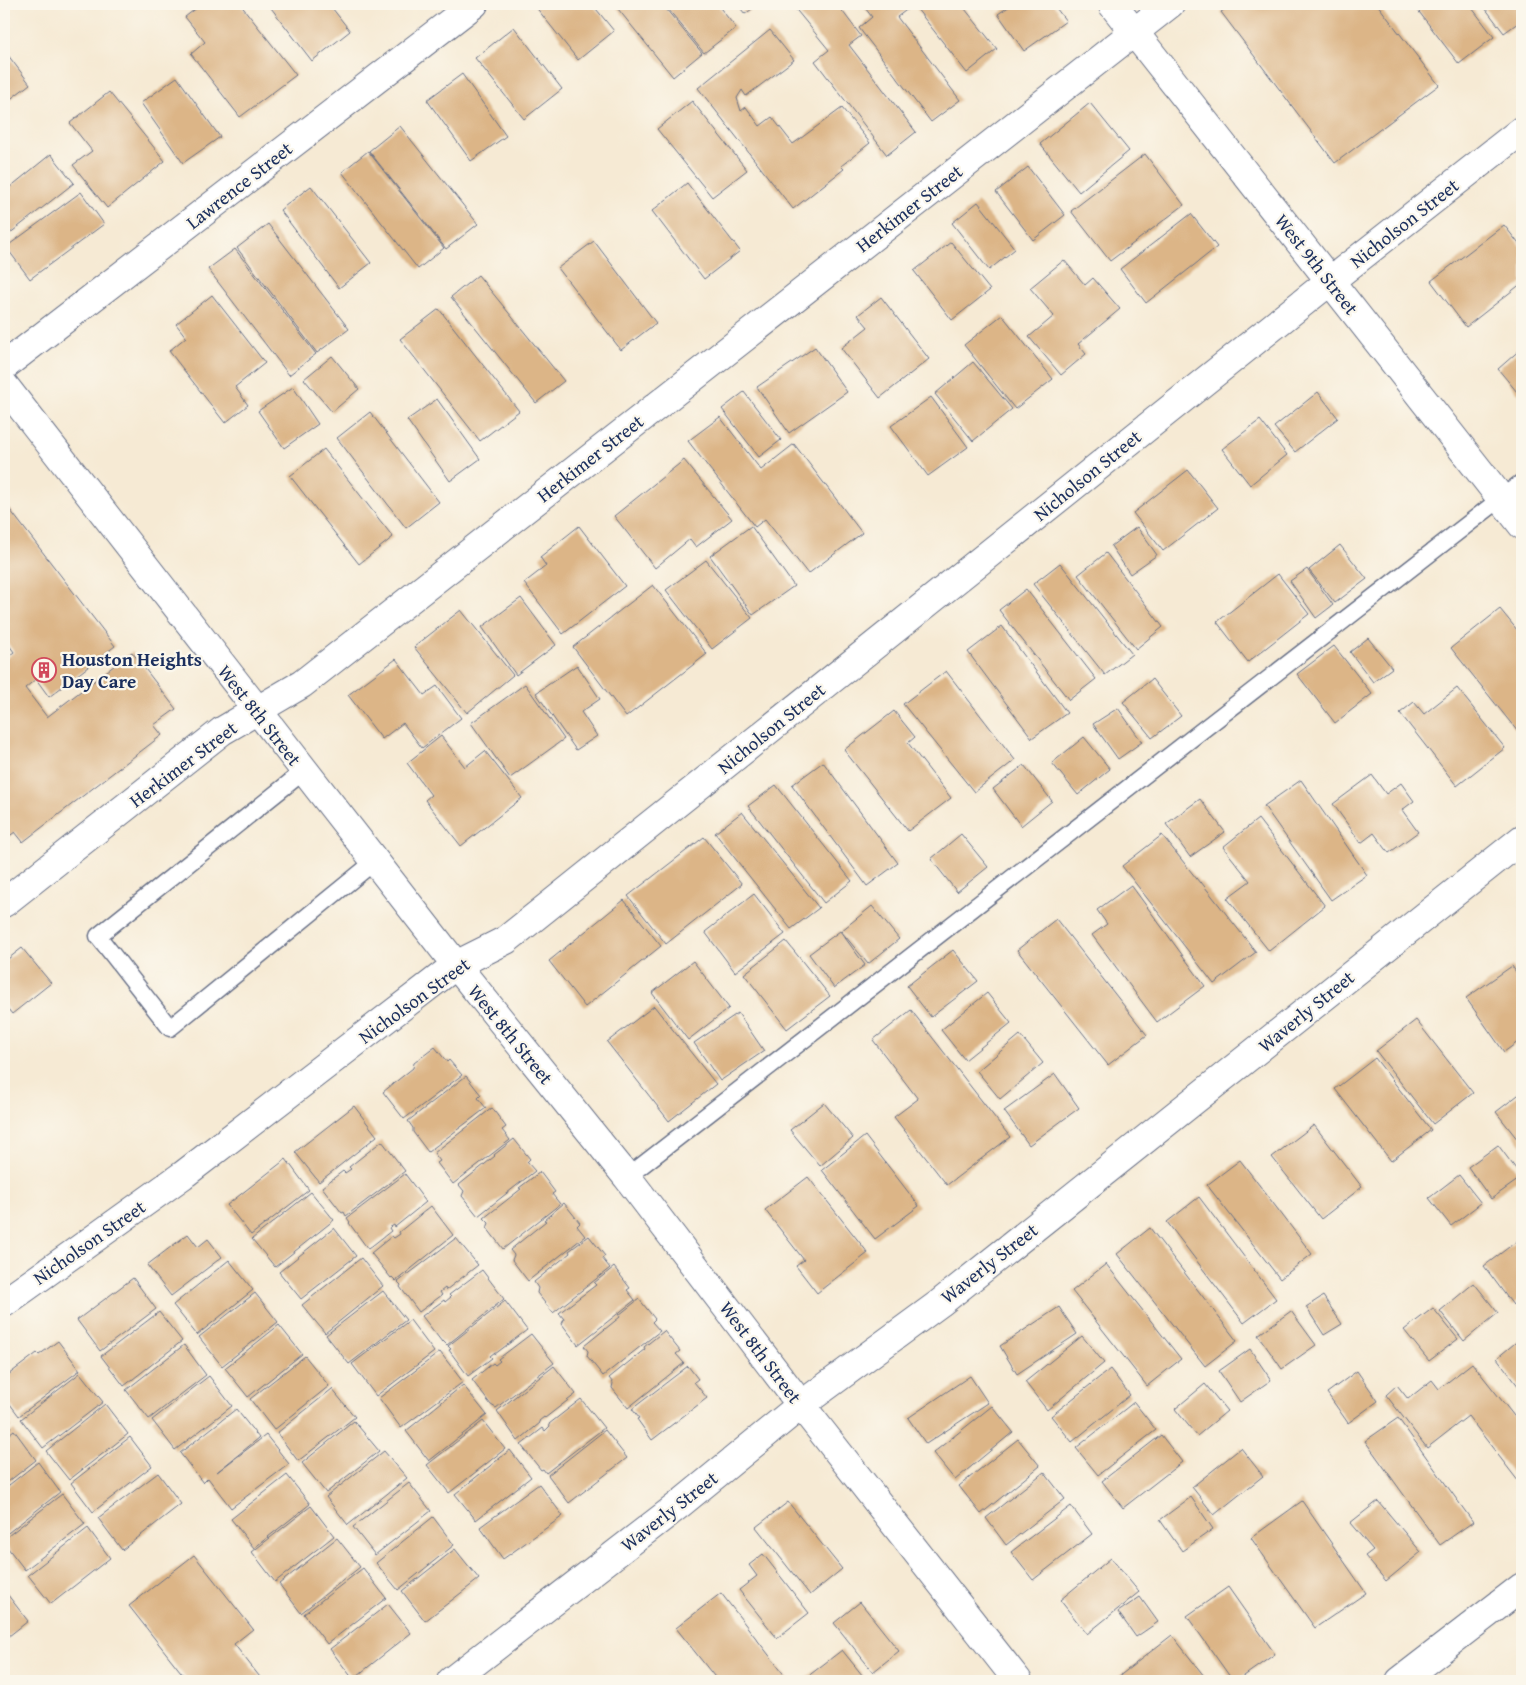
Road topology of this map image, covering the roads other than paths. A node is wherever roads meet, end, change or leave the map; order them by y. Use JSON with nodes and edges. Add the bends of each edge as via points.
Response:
{"nodes":[{"id":1,"x":474,"y":4,"type":"edge"},
{"id":2,"x":1112,"y":4,"type":"edge"},
{"id":3,"x":1170,"y":4,"type":"edge"},
{"id":4,"x":1135,"y":32,"type":"junction"},
{"id":5,"x":1522,"y":130,"type":"edge"},
{"id":6,"x":1330,"y":281,"type":"junction"},
{"id":7,"x":4,"y":366,"type":"edge"},
{"id":8,"x":4,"y":386,"type":"edge"},
{"id":9,"x":1512,"y":490,"type":"edge"},
{"id":10,"x":1522,"y":526,"type":"edge"},
{"id":11,"x":257,"y":711,"type":"junction"},
{"id":12,"x":304,"y":772,"type":"junction"},
{"id":13,"x":1522,"y":839,"type":"edge"},
{"id":14,"x":375,"y":861,"type":"junction"},
{"id":15,"x":4,"y":902,"type":"edge"},
{"id":16,"x":456,"y":965,"type":"junction"},
{"id":17,"x":627,"y":1177,"type":"junction"},
{"id":18,"x":4,"y":1303,"type":"edge"},
{"id":19,"x":801,"y":1405,"type":"junction"},
{"id":20,"x":1522,"y":1587,"type":"edge"},
{"id":21,"x":451,"y":1681,"type":"edge"},
{"id":22,"x":1018,"y":1681,"type":"edge"},
{"id":23,"x":1400,"y":1681,"type":"edge"}],
"edges":[{"from":1,"to":7,"type":"street","name":"Lawrence Street"},
{"from":2,"to":4,"type":"street","name":"West 9th Street"},
{"from":3,"to":4,"type":"street","name":"Herkimer Street"},
{"from":4,"to":6,"type":"street","name":"West 9th Street"},
{"from":4,"to":11,"type":"street","name":"Herkimer Street","via":[[302,684]]},
{"from":5,"to":6,"type":"street","name":"Nicholson Street"},
{"from":6,"to":9,"type":"street","name":"West 9th Street"},
{"from":6,"to":16,"type":"street","name":"Nicholson Street","via":[[506,940]]},
{"from":8,"to":11,"type":"street","name":"West 8th Street"},
{"from":9,"to":10,"type":"street","name":"West 9th Street"},
{"from":9,"to":17,"type":"lane"},
{"from":11,"to":12,"type":"street","name":"West 8th Street"},
{"from":11,"to":15,"type":"street","name":"Herkimer Street","via":[[222,731]]},
{"from":12,"to":14,"type":"street","name":"West 8th Street"},
{"from":12,"to":14,"type":"lane","via":[[98,936],[170,1028]]},
{"from":13,"to":19,"type":"street","name":"Waverly Street","via":[[940,1303]]},
{"from":14,"to":16,"type":"street","name":"West 8th Street"},
{"from":16,"to":17,"type":"street","name":"West 8th Street"},
{"from":16,"to":18,"type":"street","name":"Nicholson Street","via":[[183,1175]]},
{"from":17,"to":19,"type":"street","name":"West 8th Street"},
{"from":19,"to":21,"type":"street","name":"Waverly Street","via":[[680,1504]]},
{"from":19,"to":22,"type":"street","name":"West 8th Street"},
{"from":20,"to":23,"type":"street"}]}
